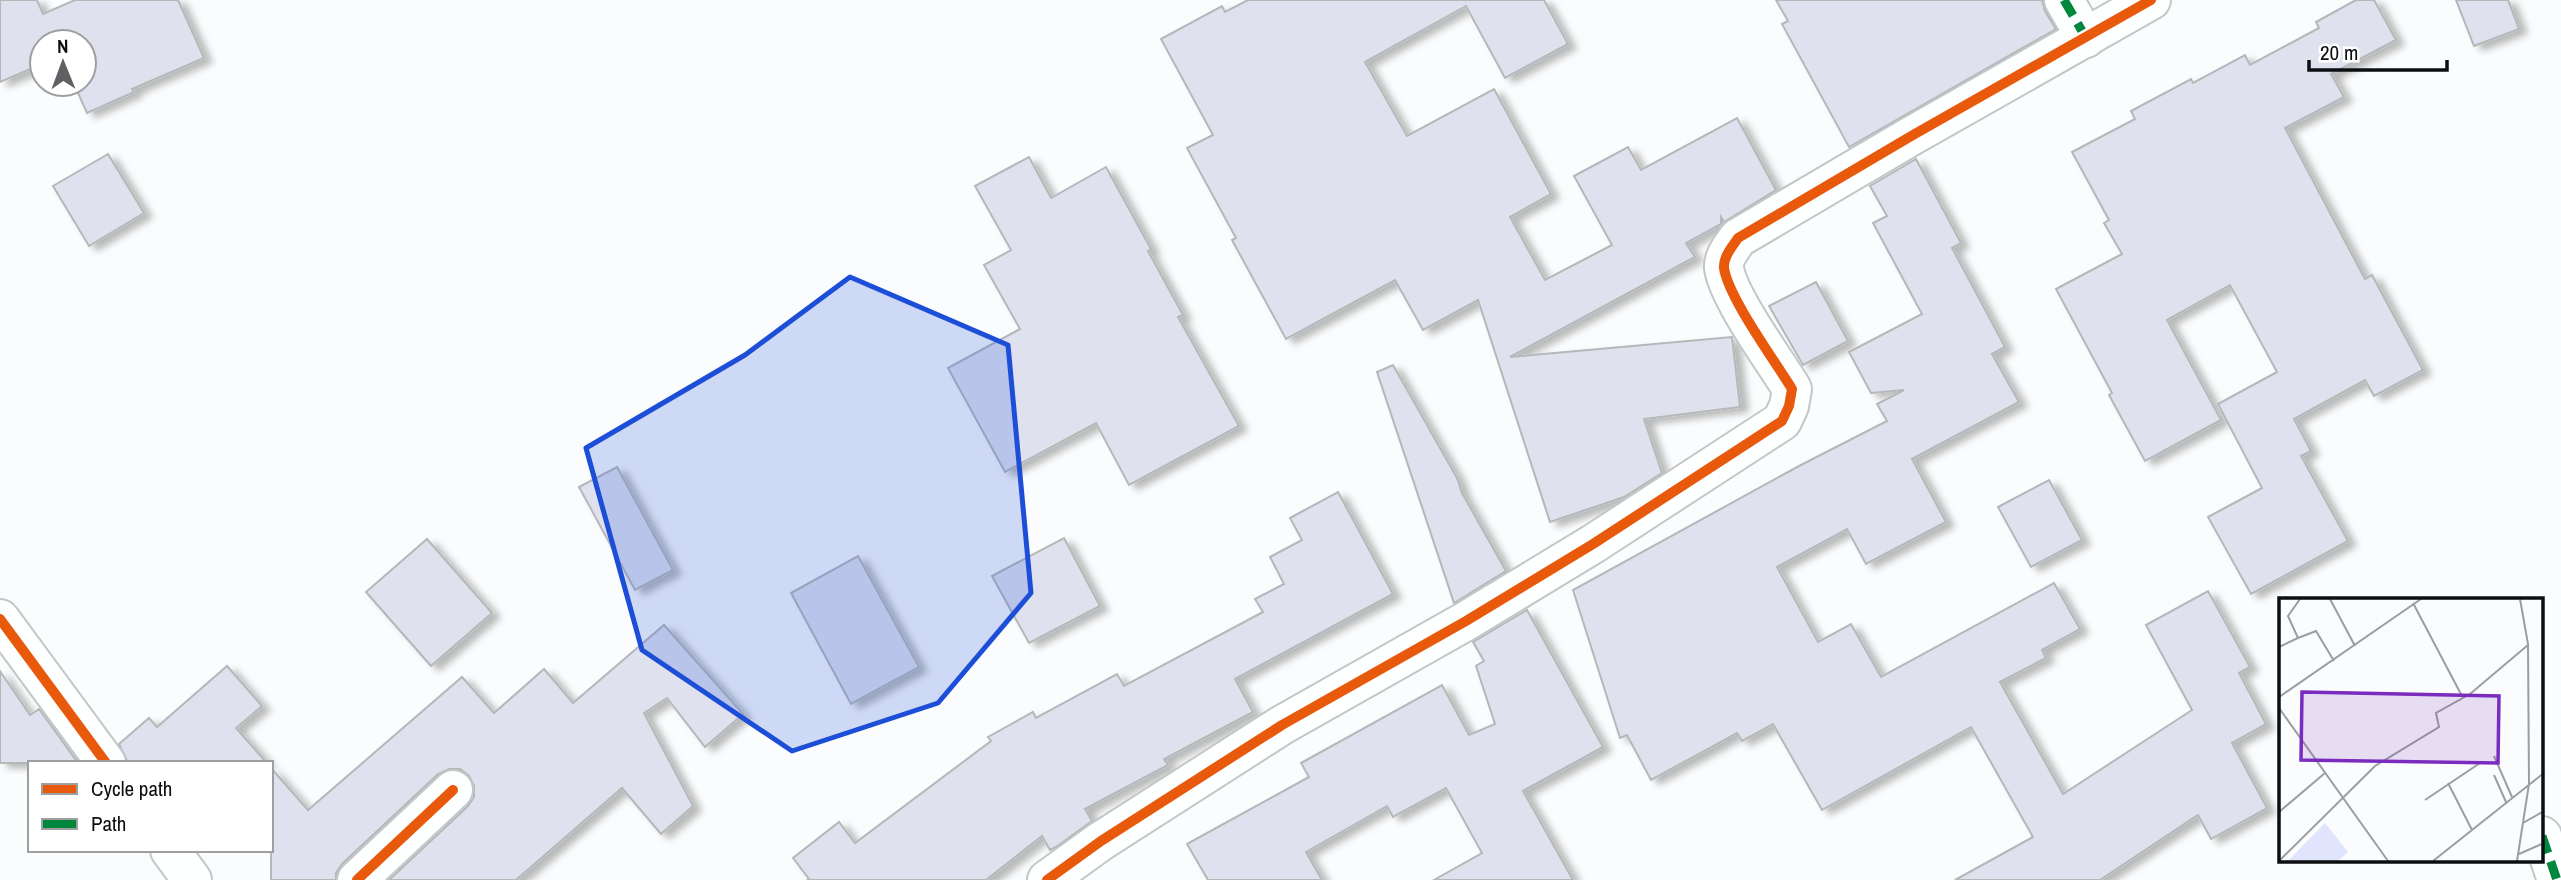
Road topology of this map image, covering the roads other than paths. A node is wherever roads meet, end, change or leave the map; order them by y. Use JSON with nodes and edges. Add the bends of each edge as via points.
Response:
{"nodes":[{"id":1,"x":2064,"y":0,"type":"edge"},
{"id":2,"x":2151,"y":0,"type":"edge"},
{"id":3,"x":2086,"y":38,"type":"junction"},
{"id":4,"x":0,"y":619,"type":"edge"},
{"id":5,"x":105,"y":761,"type":"edge"},
{"id":6,"x":453,"y":790,"type":"dead end"},
{"id":7,"x":2544,"y":842,"type":"edge"},
{"id":8,"x":171,"y":852,"type":"edge"},
{"id":9,"x":192,"y":880,"type":"edge"},
{"id":10,"x":357,"y":880,"type":"edge"},
{"id":11,"x":1047,"y":880,"type":"edge"},
{"id":12,"x":2557,"y":880,"type":"edge"}],
"edges":[{"from":1,"to":3,"type":"street"},
{"from":2,"to":3,"type":"street"},
{"from":3,"to":11,"type":"street","via":[[1738,239],[1724,265],[1731,290],[1792,389],[1782,421],[1593,544],[1282,725]]},
{"from":4,"to":5,"type":"street"},
{"from":6,"to":10,"type":"street"},
{"from":7,"to":12,"type":"street"},
{"from":8,"to":9,"type":"street"}]}
